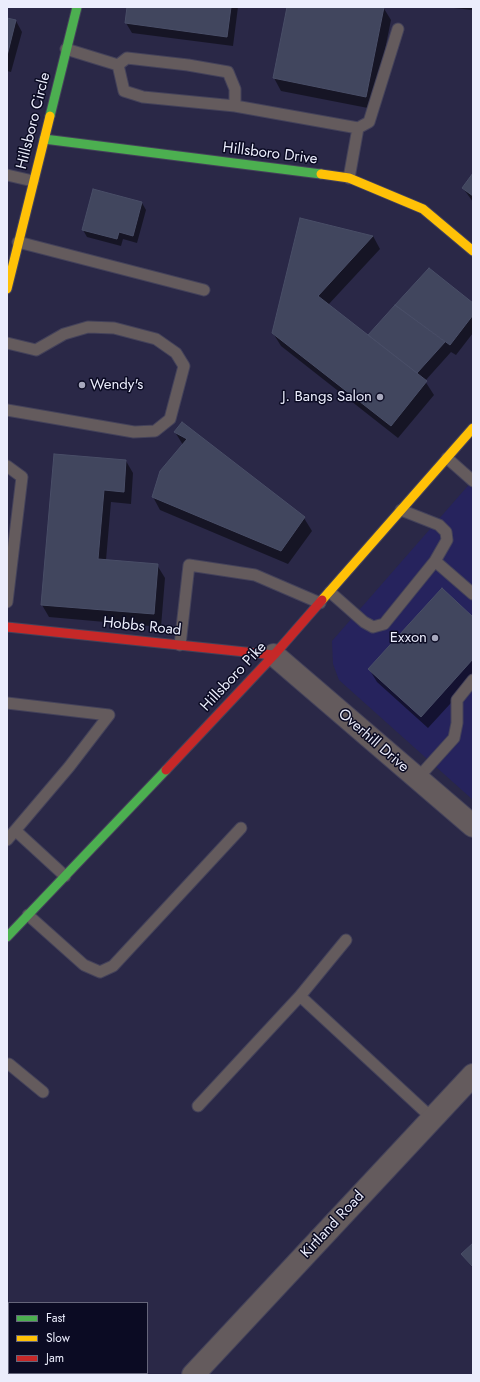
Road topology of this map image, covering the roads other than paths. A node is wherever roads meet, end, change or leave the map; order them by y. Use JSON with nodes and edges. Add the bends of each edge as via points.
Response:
{"nodes":[{"id":1,"x":77,"y":7,"type":"edge"},
{"id":2,"x":398,"y":29,"type":"dead end"},
{"id":3,"x":66,"y":49,"type":"junction"},
{"id":4,"x":118,"y":65,"type":"junction"},
{"id":5,"x":234,"y":106,"type":"junction"},
{"id":6,"x":358,"y":128,"type":"junction"},
{"id":7,"x":44,"y":139,"type":"junction"},
{"id":8,"x":7,"y":175,"type":"edge"},
{"id":9,"x":349,"y":178,"type":"junction"},
{"id":10,"x":33,"y":181,"type":"junction"},
{"id":11,"x":18,"y":242,"type":"junction"},
{"id":12,"x":473,"y":251,"type":"edge"},
{"id":13,"x":7,"y":289,"type":"edge"},
{"id":14,"x":204,"y":290,"type":"dead end"},
{"id":15,"x":7,"y":343,"type":"edge"},
{"id":16,"x":7,"y":410,"type":"edge"},
{"id":17,"x":473,"y":428,"type":"edge"},
{"id":18,"x":447,"y":458,"type":"junction"},
{"id":19,"x":7,"y":466,"type":"edge"},
{"id":20,"x":473,"y":481,"type":"edge"},
{"id":21,"x":401,"y":510,"type":"junction"},
{"id":22,"x":435,"y":560,"type":"junction"},
{"id":23,"x":330,"y":592,"type":"junction"},
{"id":24,"x":473,"y":594,"type":"edge"},
{"id":25,"x":7,"y":602,"type":"edge"},
{"id":26,"x":320,"y":603,"type":"junction"},
{"id":27,"x":7,"y":627,"type":"edge"},
{"id":28,"x":180,"y":645,"type":"junction"},
{"id":29,"x":274,"y":655,"type":"junction"},
{"id":30,"x":473,"y":680,"type":"edge"},
{"id":31,"x":7,"y":703,"type":"edge"},
{"id":32,"x":417,"y":779,"type":"junction"},
{"id":33,"x":472,"y":822,"type":"edge"},
{"id":34,"x":241,"y":828,"type":"dead end"},
{"id":35,"x":16,"y":831,"type":"junction"},
{"id":36,"x":7,"y":840,"type":"edge"},
{"id":37,"x":65,"y":876,"type":"junction"},
{"id":38,"x":28,"y":915,"type":"junction"},
{"id":39,"x":7,"y":937,"type":"edge"},
{"id":40,"x":346,"y":940,"type":"dead end"},
{"id":41,"x":300,"y":996,"type":"junction"},
{"id":42,"x":7,"y":1065,"type":"edge"},
{"id":43,"x":473,"y":1075,"type":"edge"},
{"id":44,"x":43,"y":1092,"type":"dead end"},
{"id":45,"x":198,"y":1106,"type":"dead end"},
{"id":46,"x":433,"y":1118,"type":"junction"},
{"id":47,"x":193,"y":1375,"type":"edge"}],
"edges":[{"from":1,"to":3,"type":"street","name":"Hillsboro Circle"},
{"from":2,"to":6,"type":"lane","via":[[368,122]]},
{"from":3,"to":4,"type":"lane"},
{"from":3,"to":7,"type":"street","name":"Hillsboro Circle"},
{"from":4,"to":5,"type":"lane","via":[[124,91],[143,97]]},
{"from":4,"to":5,"type":"lane","via":[[127,58],[228,72],[236,89]]},
{"from":5,"to":6,"type":"lane"},
{"from":6,"to":9,"type":"lane"},
{"from":7,"to":9,"type":"street","name":"Hillsboro Drive"},
{"from":7,"to":10,"type":"street","name":"Hillsboro Circle"},
{"from":8,"to":10,"type":"lane"},
{"from":9,"to":12,"type":"street","name":"Hillsboro Drive","via":[[423,208]]},
{"from":10,"to":11,"type":"street","name":"Hillsboro Circle"},
{"from":11,"to":13,"type":"street","name":"Hillsboro Circle"},
{"from":11,"to":14,"type":"lane"},
{"from":15,"to":16,"type":"lane","via":[[36,350],[64,334],[88,327],[114,328],[156,339],[176,353],[184,366],[170,419],[155,431],[134,432]]},
{"from":17,"to":18,"type":"street","name":"Hillsboro Pike"},
{"from":18,"to":20,"type":"lane"},
{"from":18,"to":21,"type":"street","name":"Hillsboro Pike"},
{"from":19,"to":25,"type":"lane","via":[[22,477]]},
{"from":21,"to":22,"type":"lane","via":[[439,526],[446,532],[447,540]]},
{"from":21,"to":23,"type":"street","name":"Hillsboro Pike"},
{"from":22,"to":23,"type":"lane","via":[[384,624],[373,627],[364,622]]},
{"from":22,"to":24,"type":"lane"},
{"from":23,"to":26,"type":"street","name":"Hillsboro Pike"},
{"from":26,"to":28,"type":"lane","via":[[255,575],[189,565]]},
{"from":26,"to":29,"type":"street","name":"Hillsboro Pike"},
{"from":27,"to":28,"type":"street","name":"Hobbs Road"},
{"from":28,"to":29,"type":"street","name":"Hobbs Road"},
{"from":29,"to":32,"type":"street","name":"Overhill Drive"},
{"from":29,"to":37,"type":"street","name":"Hillsboro Pike"},
{"from":30,"to":32,"type":"lane","via":[[457,700],[454,738]]},
{"from":31,"to":35,"type":"lane","via":[[110,715]]},
{"from":32,"to":33,"type":"street","name":"Overhill Drive"},
{"from":34,"to":38,"type":"lane","via":[[113,966],[100,972],[84,965]]},
{"from":35,"to":36,"type":"lane"},
{"from":35,"to":37,"type":"lane"},
{"from":37,"to":38,"type":"street","name":"Hillsboro Pike"},
{"from":38,"to":39,"type":"street","name":"Hillsboro Pike"},
{"from":40,"to":41,"type":"lane"},
{"from":41,"to":45,"type":"lane"},
{"from":41,"to":46,"type":"lane"},
{"from":42,"to":44,"type":"lane"},
{"from":43,"to":46,"type":"street","name":"Kirtland Road"},
{"from":46,"to":47,"type":"street","name":"Kirtland Road"}]}
